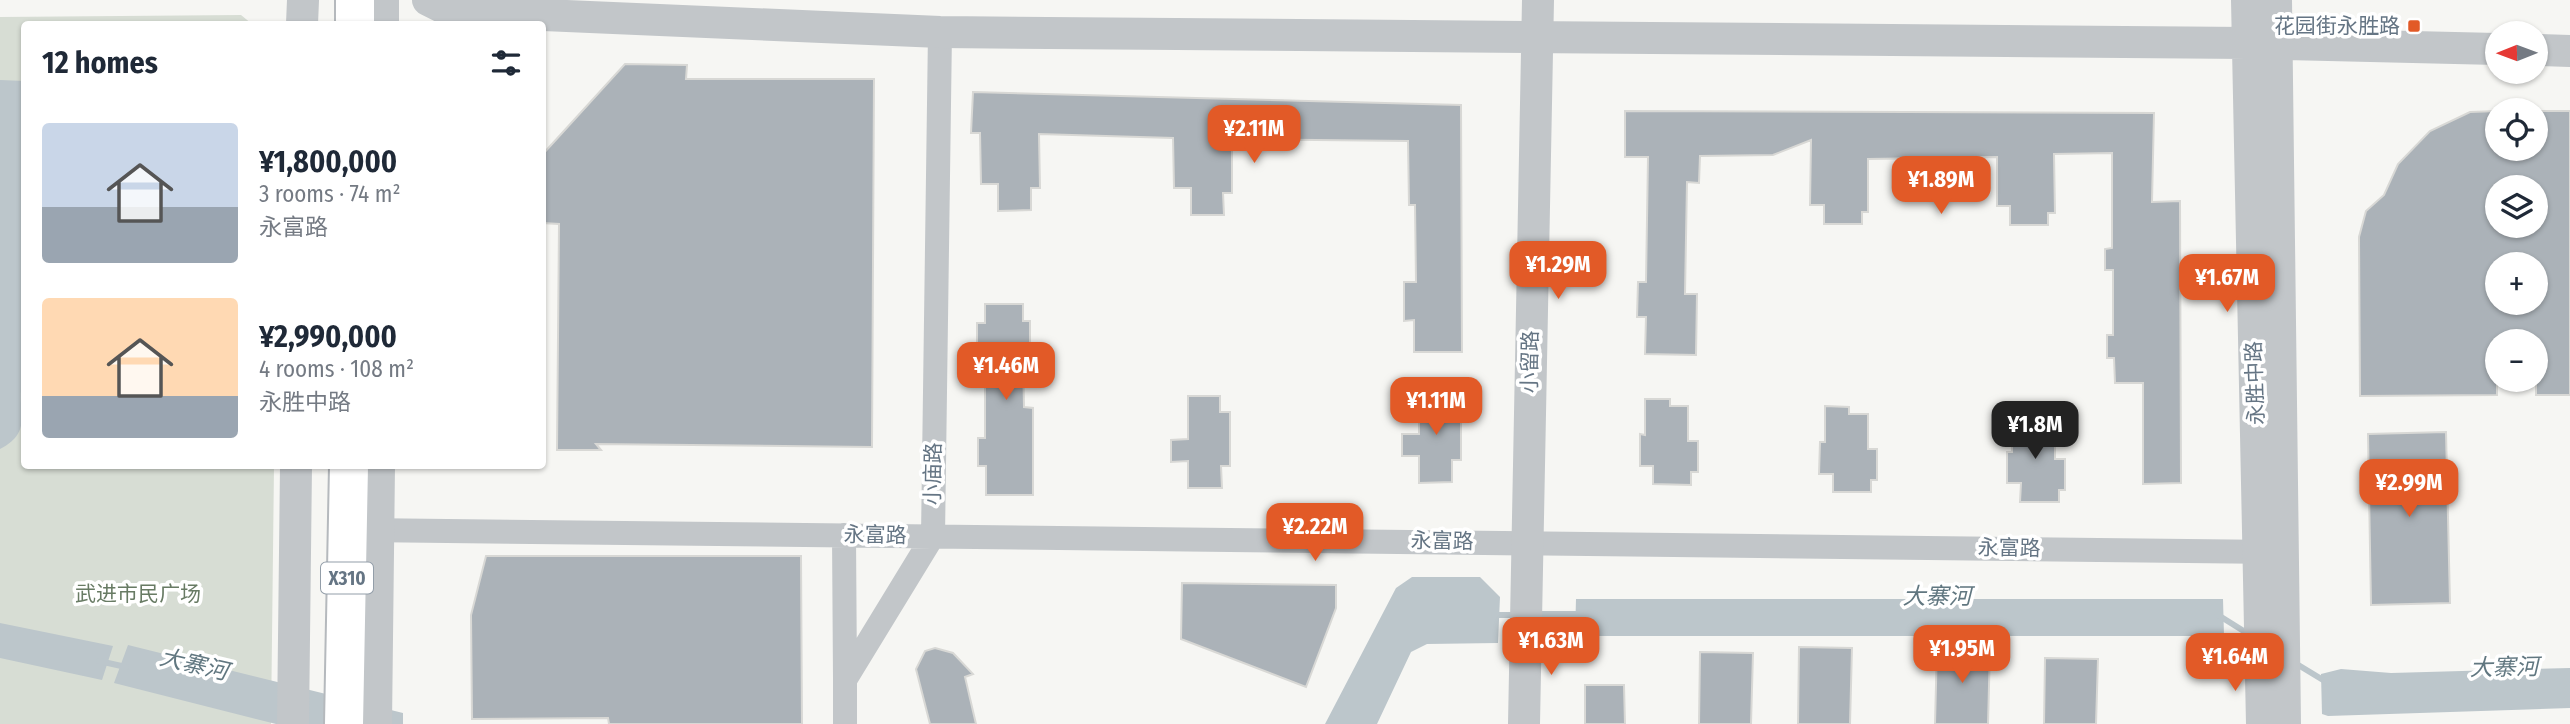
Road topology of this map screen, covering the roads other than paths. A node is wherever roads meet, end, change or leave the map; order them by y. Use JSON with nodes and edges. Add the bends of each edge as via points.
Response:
{"nodes":[{"id":1,"x":303,"y":0,"type":"edge"},
{"id":2,"x":334,"y":0,"type":"edge"},
{"id":3,"x":355,"y":0,"type":"edge"},
{"id":4,"x":383,"y":0,"type":"edge"},
{"id":5,"x":428,"y":0,"type":"edge"},
{"id":6,"x":1538,"y":0,"type":"edge"},
{"id":7,"x":2247,"y":0,"type":"edge"},
{"id":8,"x":2276,"y":0,"type":"edge"},
{"id":9,"x":302,"y":21,"type":"edge"},
{"id":10,"x":334,"y":21,"type":"edge"},
{"id":11,"x":355,"y":21,"type":"edge"},
{"id":12,"x":383,"y":21,"type":"edge"},
{"id":13,"x":940,"y":32,"type":"junction"},
{"id":14,"x":1537,"y":38,"type":"junction"},
{"id":15,"x":2261,"y":44,"type":"junction"},
{"id":16,"x":2485,"y":50,"type":"edge"},
{"id":17,"x":2548,"y":50,"type":"edge"},
{"id":18,"x":2570,"y":51,"type":"edge"},
{"id":19,"x":297,"y":469,"type":"edge"},
{"id":20,"x":329,"y":469,"type":"edge"},
{"id":21,"x":350,"y":469,"type":"edge"},
{"id":22,"x":378,"y":469,"type":"edge"},
{"id":23,"x":363,"y":530,"type":"junction"},
{"id":24,"x":844,"y":535,"type":"junction"},
{"id":25,"x":933,"y":536,"type":"junction"},
{"id":26,"x":1527,"y":542,"type":"junction"},
{"id":27,"x":2271,"y":552,"type":"junction"},
{"id":28,"x":2272,"y":666,"type":"junction"},
{"id":29,"x":845,"y":680,"type":"junction"},
{"id":30,"x":344,"y":699,"type":"edge"},
{"id":31,"x":293,"y":724,"type":"edge"},
{"id":32,"x":326,"y":724,"type":"edge"},
{"id":33,"x":845,"y":724,"type":"edge"},
{"id":34,"x":1524,"y":724,"type":"edge"},
{"id":35,"x":2262,"y":724,"type":"edge"},
{"id":36,"x":2285,"y":724,"type":"edge"}],
"edges":[{"from":1,"to":9,"type":"street"},
{"from":2,"to":10,"type":"main road"},
{"from":3,"to":11,"type":"main road"},
{"from":4,"to":12,"type":"street"},
{"from":5,"to":13,"type":"street","via":[[450,11]]},
{"from":6,"to":14,"type":"street","name":"小留路"},
{"from":7,"to":15,"type":"street","name":"永胜中路"},
{"from":8,"to":15,"type":"street","name":"永胜中路"},
{"from":13,"to":14,"type":"street"},
{"from":13,"to":25,"type":"street","name":"小庙路"},
{"from":14,"to":15,"type":"street"},
{"from":14,"to":26,"type":"street","name":"小留路"},
{"from":15,"to":16,"type":"street"},
{"from":15,"to":27,"type":"street","name":"永胜中路"},
{"from":17,"to":18,"type":"street"},
{"from":19,"to":30,"type":"street"},
{"from":20,"to":30,"type":"main road","number":"X310"},
{"from":21,"to":23,"type":"main road","number":"X310"},
{"from":22,"to":23,"type":"street"},
{"from":23,"to":24,"type":"street","name":"永富路"},
{"from":23,"to":30,"type":"main road","number":"X310"},
{"from":24,"to":25,"type":"street","name":"永富路"},
{"from":24,"to":29,"type":"street"},
{"from":25,"to":26,"type":"street","name":"永富路"},
{"from":25,"to":29,"type":"street","name":"小庙路"},
{"from":26,"to":27,"type":"street","name":"永富路"},
{"from":26,"to":34,"type":"street","name":"小留路"},
{"from":27,"to":28,"type":"street","name":"永胜中路"},
{"from":28,"to":35,"type":"street","name":"永胜中路"},
{"from":28,"to":36,"type":"street","name":"永胜中路"},
{"from":29,"to":33,"type":"street"},
{"from":30,"to":31,"type":"street"},
{"from":30,"to":32,"type":"main road","number":"X310"}]}
